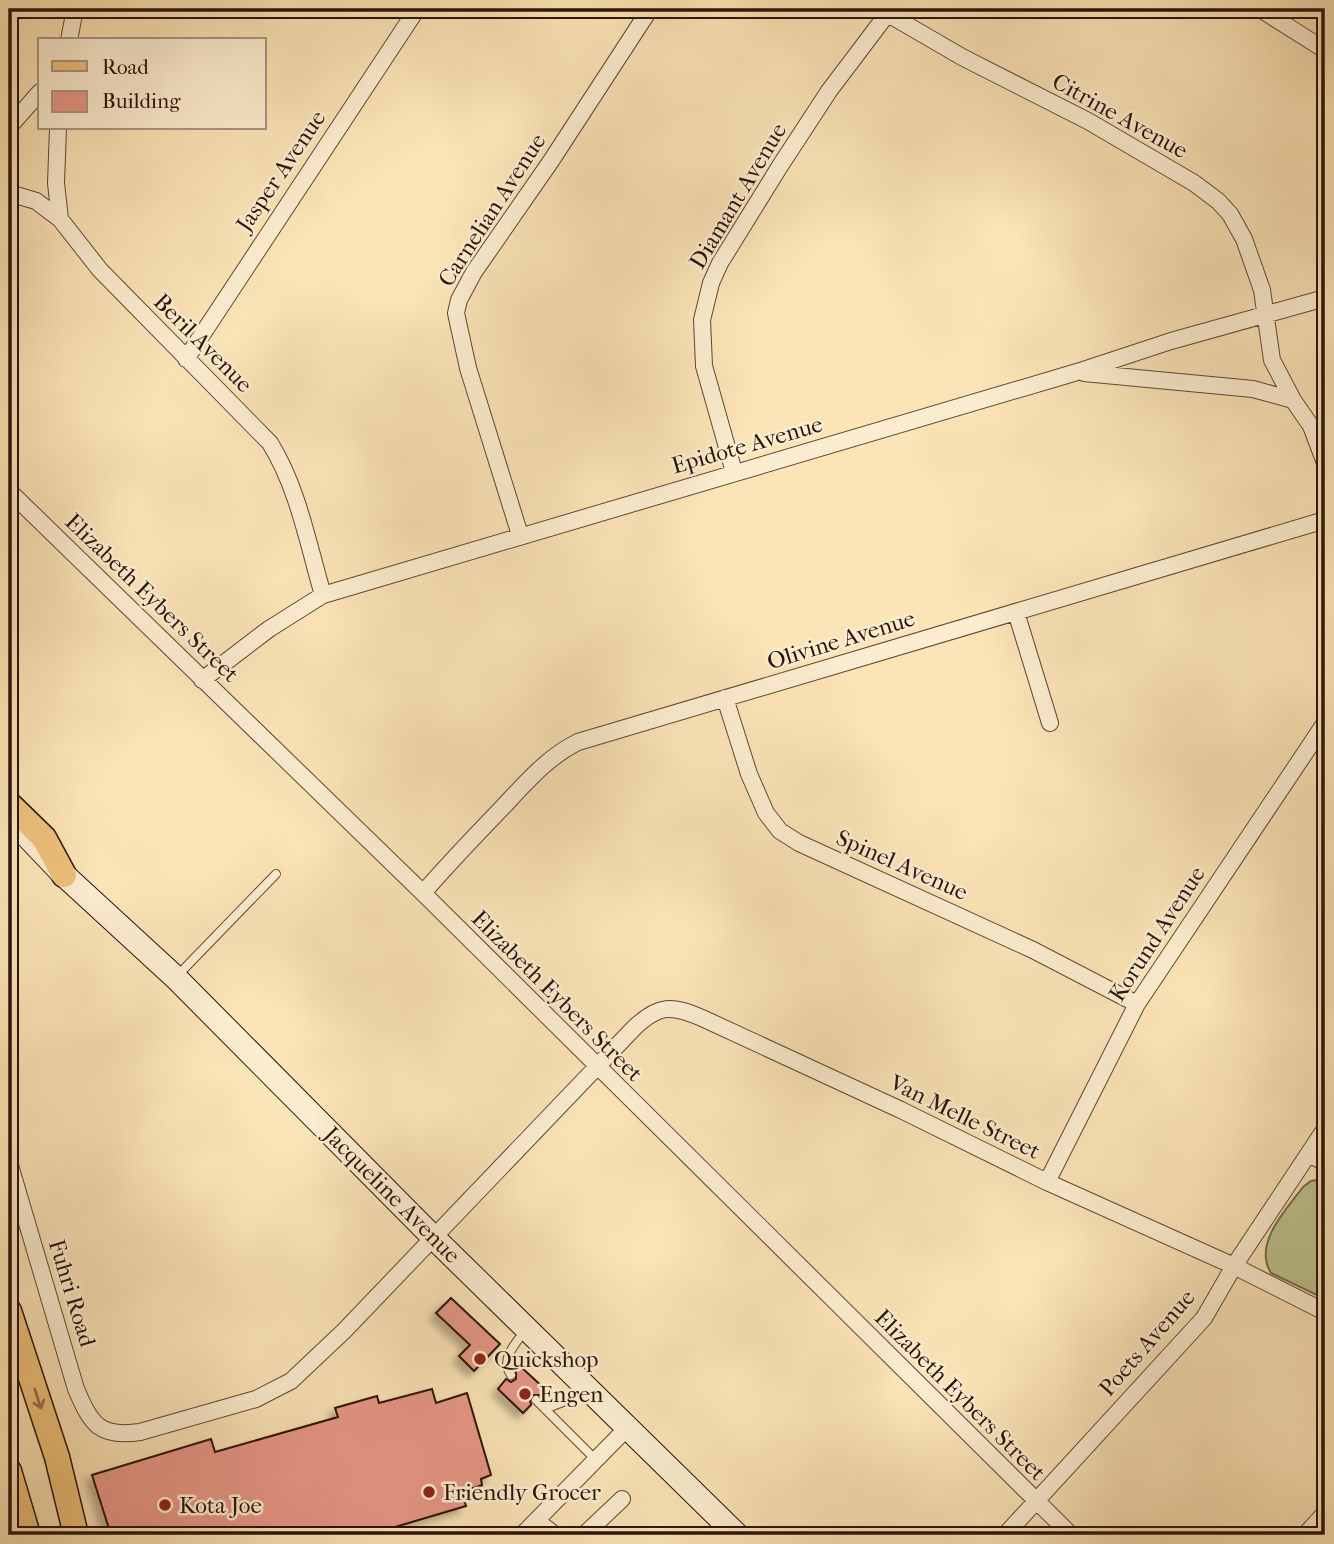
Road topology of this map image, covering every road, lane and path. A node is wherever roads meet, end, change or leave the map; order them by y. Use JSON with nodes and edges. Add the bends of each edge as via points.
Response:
{"nodes":[{"id":1,"x":75,"y":9,"type":"edge"},
{"id":2,"x":417,"y":9,"type":"edge"},
{"id":3,"x":650,"y":9,"type":"edge"},
{"id":4,"x":1260,"y":9,"type":"edge"},
{"id":5,"x":890,"y":11,"type":"edge"},
{"id":6,"x":69,"y":38,"type":"edge"},
{"id":7,"x":1325,"y":50,"type":"edge"},
{"id":8,"x":38,"y":94,"type":"edge"},
{"id":9,"x":9,"y":127,"type":"edge"},
{"id":10,"x":58,"y":130,"type":"edge"},
{"id":11,"x":9,"y":193,"type":"edge"},
{"id":12,"x":60,"y":219,"type":"junction"},
{"id":13,"x":1325,"y":299,"type":"edge"},
{"id":14,"x":1266,"y":314,"type":"junction"},
{"id":15,"x":186,"y":359,"type":"junction"},
{"id":16,"x":1077,"y":372,"type":"junction"},
{"id":17,"x":1293,"y":400,"type":"junction"},
{"id":18,"x":1325,"y":463,"type":"edge"},
{"id":19,"x":734,"y":472,"type":"junction"},
{"id":20,"x":9,"y":491,"type":"edge"},
{"id":21,"x":1325,"y":520,"type":"edge"},
{"id":22,"x":520,"y":535,"type":"junction"},
{"id":23,"x":323,"y":595,"type":"junction"},
{"id":24,"x":1016,"y":612,"type":"junction"},
{"id":25,"x":202,"y":680,"type":"junction"},
{"id":26,"x":724,"y":698,"type":"junction"},
{"id":27,"x":1050,"y":723,"type":"dead end"},
{"id":28,"x":1325,"y":723,"type":"edge"},
{"id":29,"x":9,"y":804,"type":"edge"},
{"id":30,"x":9,"y":823,"type":"edge"},
{"id":31,"x":9,"y":837,"type":"edge"},
{"id":32,"x":45,"y":856,"type":"junction"},
{"id":33,"x":276,"y":874,"type":"dead end"},
{"id":34,"x":64,"y":875,"type":"junction"},
{"id":35,"x":423,"y":893,"type":"junction"},
{"id":36,"x":176,"y":978,"type":"junction"},
{"id":37,"x":1137,"y":1004,"type":"junction"},
{"id":38,"x":597,"y":1068,"type":"junction"},
{"id":39,"x":1325,"y":1129,"type":"edge"},
{"id":40,"x":1309,"y":1155,"type":"junction"},
{"id":41,"x":9,"y":1162,"type":"edge"},
{"id":42,"x":1325,"y":1162,"type":"edge"},
{"id":43,"x":1047,"y":1182,"type":"junction"},
{"id":44,"x":433,"y":1237,"type":"junction"},
{"id":45,"x":1234,"y":1266,"type":"junction"},
{"id":46,"x":9,"y":1311,"type":"edge"},
{"id":47,"x":1325,"y":1311,"type":"edge"},
{"id":48,"x":526,"y":1328,"type":"junction"},
{"id":49,"x":511,"y":1375,"type":"dead end"},
{"id":50,"x":591,"y":1391,"type":"junction"},
{"id":51,"x":536,"y":1400,"type":"dead end"},
{"id":52,"x":545,"y":1409,"type":"junction"},
{"id":53,"x":628,"y":1427,"type":"junction"},
{"id":54,"x":103,"y":1431,"type":"joint"},
{"id":55,"x":57,"y":1457,"type":"junction"},
{"id":56,"x":596,"y":1460,"type":"junction"},
{"id":57,"x":9,"y":1471,"type":"edge"},
{"id":58,"x":622,"y":1499,"type":"dead end"},
{"id":59,"x":1036,"y":1502,"type":"junction"},
{"id":60,"x":1325,"y":1513,"type":"edge"},
{"id":61,"x":537,"y":1521,"type":"junction"},
{"id":62,"x":587,"y":1534,"type":"edge"},
{"id":63,"x":28,"y":1535,"type":"edge"},
{"id":64,"x":76,"y":1535,"type":"edge"},
{"id":65,"x":88,"y":1535,"type":"edge"},
{"id":66,"x":522,"y":1535,"type":"edge"},
{"id":67,"x":555,"y":1535,"type":"edge"},
{"id":68,"x":737,"y":1535,"type":"edge"},
{"id":69,"x":1005,"y":1535,"type":"edge"},
{"id":70,"x":1071,"y":1535,"type":"edge"},
{"id":71,"x":1305,"y":1535,"type":"edge"}],
"edges":[{"from":1,"to":6,"type":"street"},
{"from":2,"to":15,"type":"street","name":"Jasper Avenue"},
{"from":3,"to":22,"type":"street","name":"Carnelian Avenue","via":[[459,300],[456,313],[468,368]]},
{"from":4,"to":7,"type":"street"},
{"from":5,"to":14,"type":"street","name":"Citrine Avenue","via":[[962,57],[1110,133],[1218,201],[1244,239]]},
{"from":5,"to":19,"type":"street","name":"Diamant Avenue","via":[[787,156],[711,282],[702,320],[704,366]]},
{"from":8,"to":9,"type":"street"},
{"from":10,"to":12,"type":"street","via":[[55,183]]},
{"from":11,"to":12,"type":"street","via":[[36,201]]},
{"from":12,"to":15,"type":"street","name":"Beril Avenue","via":[[100,270]]},
{"from":13,"to":14,"type":"street","name":"Epidote Avenue"},
{"from":14,"to":16,"type":"street","name":"Epidote Avenue"},
{"from":14,"to":17,"type":"street","via":[[1272,360]]},
{"from":15,"to":23,"type":"street","name":"Beril Avenue","via":[[261,432],[278,456]]},
{"from":16,"to":17,"type":"street","via":[[1253,389]]},
{"from":16,"to":19,"type":"street","name":"Epidote Avenue"},
{"from":17,"to":18,"type":"street","via":[[1311,426]]},
{"from":19,"to":22,"type":"street","name":"Epidote Avenue"},
{"from":20,"to":25,"type":"street","name":"Elizabeth Eybers Street"},
{"from":21,"to":24,"type":"street","name":"Olivine Avenue"},
{"from":22,"to":23,"type":"street","name":"Epidote Avenue"},
{"from":23,"to":25,"type":"street","name":"Epidote Avenue"},
{"from":24,"to":26,"type":"street","name":"Olivine Avenue"},
{"from":24,"to":27,"type":"street"},
{"from":25,"to":35,"type":"street","name":"Elizabeth Eybers Street"},
{"from":26,"to":35,"type":"street","name":"Olivine Avenue","via":[[568,747],[530,779]]},
{"from":26,"to":37,"type":"street","name":"Spinel Avenue","via":[[760,802],[780,831]]},
{"from":28,"to":37,"type":"street","name":"Korund Avenue"},
{"from":29,"to":34,"type":"main road","via":[[44,838]]},
{"from":30,"to":32,"type":"street","name":"Jacqueline Avenue"},
{"from":31,"to":32,"type":"street","name":"Jacqueline Avenue"},
{"from":32,"to":34,"type":"street","name":"Jacqueline Avenue"},
{"from":33,"to":36,"type":"lane"},
{"from":34,"to":36,"type":"street","name":"Jacqueline Avenue"},
{"from":35,"to":38,"type":"street","name":"Elizabeth Eybers Street"},
{"from":36,"to":44,"type":"street","name":"Jacqueline Avenue"},
{"from":37,"to":43,"type":"street","name":"Korund Avenue"},
{"from":38,"to":43,"type":"street","name":"Van Melle Street","via":[[642,1021],[660,1009],[676,1009],[901,1110]]},
{"from":38,"to":44,"type":"street","name":"Van Melle Street"},
{"from":38,"to":59,"type":"street","name":"Elizabeth Eybers Street"},
{"from":39,"to":40,"type":"street","name":"Poets Avenue"},
{"from":40,"to":42,"type":"street"},
{"from":40,"to":45,"type":"street","name":"Poets Avenue"},
{"from":41,"to":54,"type":"street","name":"Fuhri Road","via":[[76,1389],[93,1422]]},
{"from":43,"to":45,"type":"street","name":"Van Melle Street"},
{"from":44,"to":48,"type":"street","name":"Jacqueline Avenue"},
{"from":44,"to":54,"type":"street","name":"Van Melle Street","via":[[307,1368],[276,1390],[140,1432]]},
{"from":45,"to":47,"type":"street","name":"Van Melle Street"},
{"from":45,"to":59,"type":"street","name":"Poets Avenue","via":[[1204,1318]]},
{"from":46,"to":55,"type":"main road","one_way":true},
{"from":48,"to":49,"type":"lane","via":[[506,1361]]},
{"from":48,"to":50,"type":"street","name":"Jacqueline Avenue"},
{"from":50,"to":52,"type":"lane"},
{"from":50,"to":53,"type":"street","name":"Jacqueline Avenue"},
{"from":51,"to":52,"type":"lane"},
{"from":52,"to":56,"type":"lane"},
{"from":53,"to":56,"type":"street"},
{"from":53,"to":68,"type":"street","name":"Jacqueline Avenue"},
{"from":55,"to":64,"type":"main road"},
{"from":55,"to":65,"type":"main road"},
{"from":56,"to":61,"type":"street"},
{"from":57,"to":63,"type":"main road"},
{"from":58,"to":62,"type":"street"},
{"from":59,"to":69,"type":"street","name":"Poets Avenue"},
{"from":59,"to":70,"type":"street","name":"Elizabeth Eybers Street"},
{"from":60,"to":71,"type":"street"},
{"from":61,"to":66,"type":"street"},
{"from":61,"to":67,"type":"street"}]}
